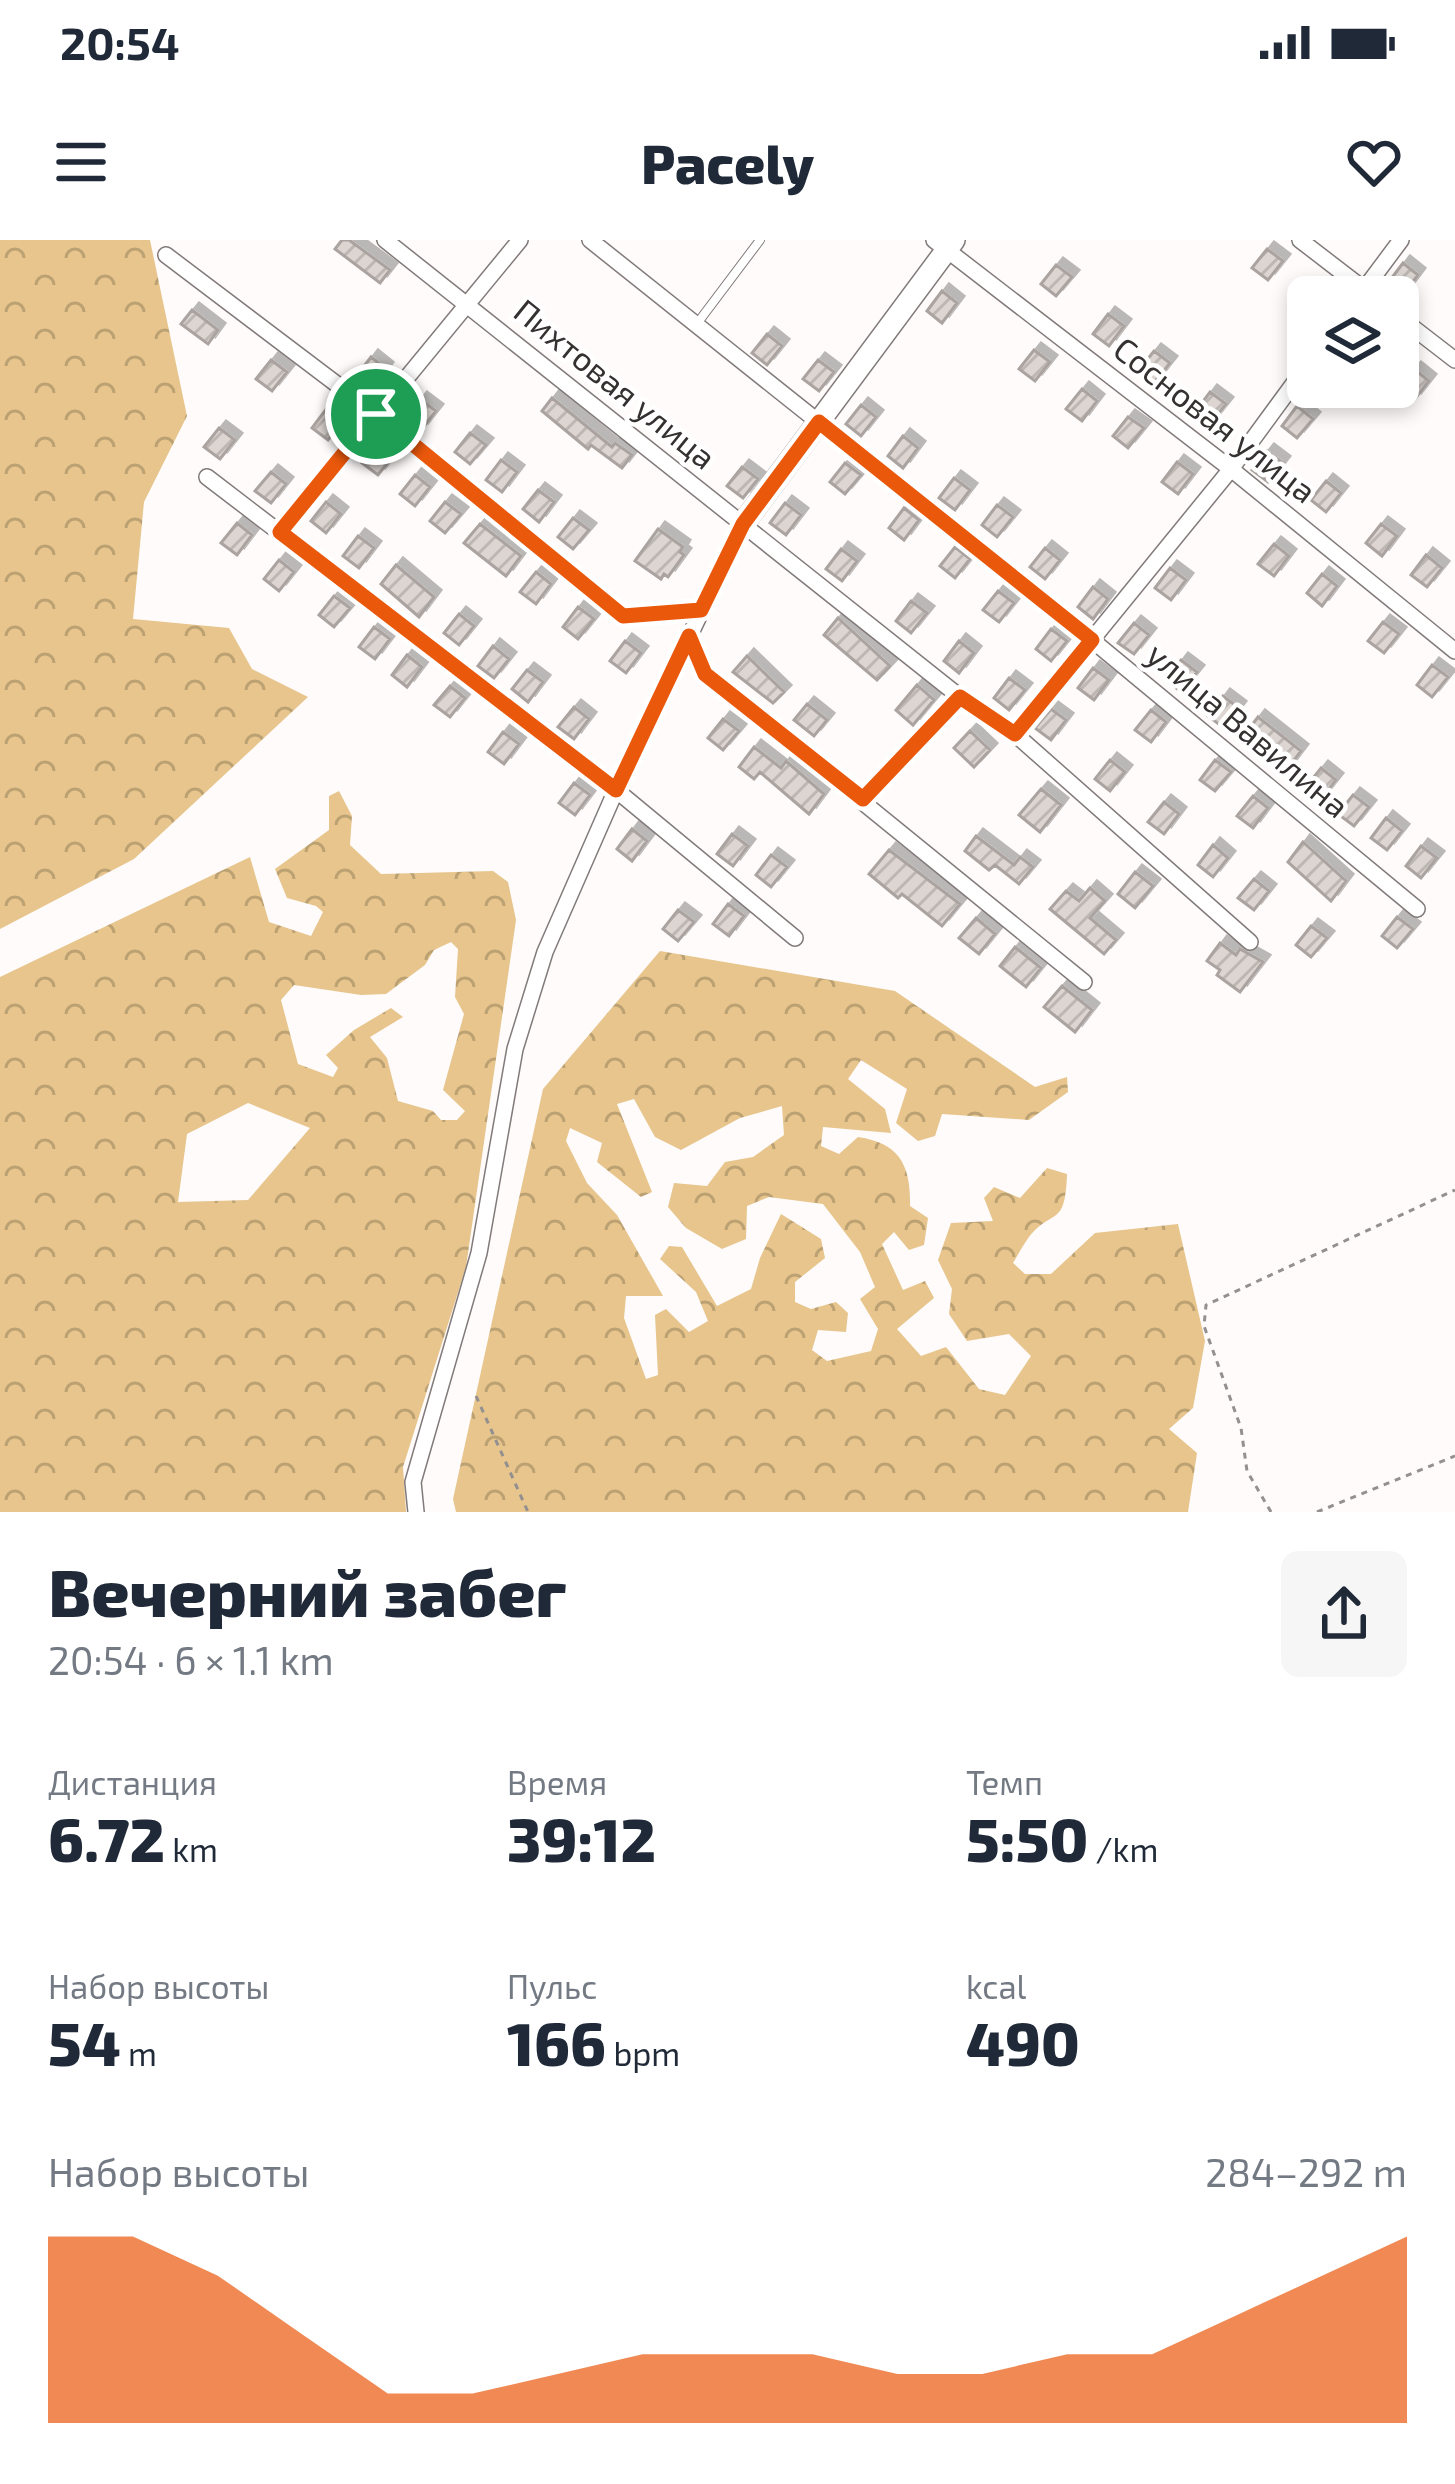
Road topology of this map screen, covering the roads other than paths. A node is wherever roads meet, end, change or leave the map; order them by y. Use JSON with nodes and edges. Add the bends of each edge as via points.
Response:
{"nodes":[{"id":1,"x":385,"y":240,"type":"edge"},
{"id":2,"x":520,"y":240,"type":"edge"},
{"id":3,"x":590,"y":240,"type":"edge"},
{"id":4,"x":760,"y":240,"type":"edge"},
{"id":5,"x":1300,"y":240,"type":"edge"},
{"id":6,"x":1401,"y":240,"type":"edge"},
{"id":7,"x":945,"y":243,"type":"edge"},
{"id":8,"x":166,"y":255,"type":"dead end"},
{"id":9,"x":1343,"y":276,"type":"edge"},
{"id":10,"x":1377,"y":276,"type":"edge"},
{"id":11,"x":468,"y":305,"type":"junction"},
{"id":12,"x":695,"y":325,"type":"junction"},
{"id":13,"x":1419,"y":332,"type":"edge"},
{"id":14,"x":1455,"y":360,"type":"edge"},
{"id":15,"x":1287,"y":393,"type":"edge"},
{"id":16,"x":376,"y":414,"type":"junction"},
{"id":17,"x":819,"y":422,"type":"junction"},
{"id":18,"x":1231,"y":469,"type":"junction"},
{"id":19,"x":207,"y":477,"type":"dead end"},
{"id":20,"x":743,"y":524,"type":"junction"},
{"id":21,"x":280,"y":532,"type":"junction"},
{"id":22,"x":701,"y":610,"type":"junction"},
{"id":23,"x":689,"y":636,"type":"junction"},
{"id":24,"x":1092,"y":640,"type":"junction"},
{"id":25,"x":1455,"y":651,"type":"edge"},
{"id":26,"x":960,"y":697,"type":"junction"},
{"id":27,"x":1015,"y":734,"type":"junction"},
{"id":28,"x":616,"y":790,"type":"junction"},
{"id":29,"x":863,"y":799,"type":"junction"},
{"id":30,"x":1417,"y":909,"type":"dead end"},
{"id":31,"x":795,"y":938,"type":"dead end"},
{"id":32,"x":1250,"y":942,"type":"dead end"},
{"id":33,"x":1084,"y":982,"type":"dead end"},
{"id":34,"x":416,"y":1512,"type":"edge"}],
"edges":[{"from":1,"to":11,"type":"street","name":"Пихтовая улица"},
{"from":2,"to":11,"type":"street"},
{"from":3,"to":12,"type":"street","name":"улица Вавилина"},
{"from":4,"to":12,"type":"lane"},
{"from":5,"to":9,"type":"street"},
{"from":6,"to":10,"type":"street"},
{"from":7,"to":17,"type":"street"},
{"from":7,"to":18,"type":"street","name":"Сосновая улица"},
{"from":8,"to":16,"type":"street"},
{"from":11,"to":16,"type":"street"},
{"from":11,"to":20,"type":"street","name":"Пихтовая улица"},
{"from":12,"to":17,"type":"street","name":"улица Вавилина"},
{"from":13,"to":14,"type":"street"},
{"from":15,"to":18,"type":"street"},
{"from":16,"to":21,"type":"street"},
{"from":16,"to":22,"type":"street","via":[[623,616]]},
{"from":17,"to":20,"type":"street"},
{"from":17,"to":24,"type":"street","name":"улица Вавилина"},
{"from":18,"to":24,"type":"street"},
{"from":18,"to":25,"type":"street","name":"Сосновая улица"},
{"from":19,"to":21,"type":"street"},
{"from":20,"to":22,"type":"street"},
{"from":20,"to":26,"type":"street","name":"Пихтовая улица"},
{"from":21,"to":28,"type":"street"},
{"from":22,"to":23,"type":"street"},
{"from":23,"to":28,"type":"street"},
{"from":23,"to":29,"type":"street","via":[[705,674]]},
{"from":24,"to":27,"type":"street"},
{"from":24,"to":30,"type":"street","name":"улица Вавилина"},
{"from":26,"to":27,"type":"street","name":"Пихтовая улица"},
{"from":26,"to":29,"type":"street"},
{"from":27,"to":32,"type":"street","name":"Пихтовая улица"},
{"from":28,"to":31,"type":"street"},
{"from":28,"to":34,"type":"street","via":[[544,952],[515,1049],[479,1253],[412,1482]]},
{"from":29,"to":33,"type":"street"}]}
